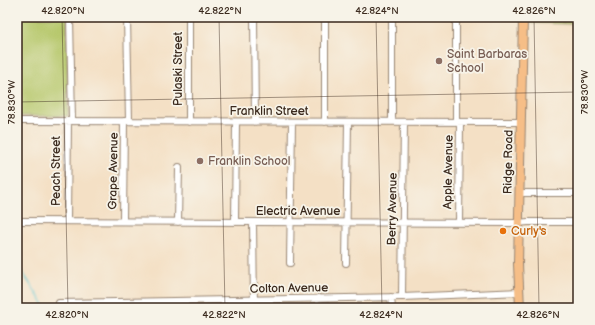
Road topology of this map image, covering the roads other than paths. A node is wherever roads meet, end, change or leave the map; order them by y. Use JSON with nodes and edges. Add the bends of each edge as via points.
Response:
{"nodes":[{"id":1,"x":70,"y":17,"type":"edge"},
{"id":2,"x":127,"y":17,"type":"edge"},
{"id":3,"x":189,"y":17,"type":"edge"},
{"id":4,"x":254,"y":17,"type":"edge"},
{"id":5,"x":325,"y":17,"type":"edge"},
{"id":6,"x":392,"y":17,"type":"edge"},
{"id":7,"x":456,"y":17,"type":"edge"},
{"id":8,"x":522,"y":17,"type":"edge"},
{"id":9,"x":17,"y":121,"type":"edge"},
{"id":10,"x":70,"y":121,"type":"junction"},
{"id":11,"x":126,"y":121,"type":"junction"},
{"id":12,"x":189,"y":122,"type":"junction"},
{"id":13,"x":236,"y":122,"type":"junction"},
{"id":14,"x":255,"y":122,"type":"junction"},
{"id":15,"x":292,"y":122,"type":"junction"},
{"id":16,"x":325,"y":122,"type":"junction"},
{"id":17,"x":348,"y":122,"type":"junction"},
{"id":18,"x":392,"y":122,"type":"junction"},
{"id":19,"x":404,"y":122,"type":"junction"},
{"id":20,"x":458,"y":122,"type":"junction"},
{"id":21,"x":520,"y":122,"type":"junction"},
{"id":22,"x":179,"y":167,"type":"dead end"},
{"id":23,"x":519,"y":193,"type":"junction"},
{"id":24,"x":578,"y":193,"type":"edge"},
{"id":25,"x":17,"y":221,"type":"edge"},
{"id":26,"x":67,"y":221,"type":"junction"},
{"id":27,"x":123,"y":222,"type":"junction"},
{"id":28,"x":178,"y":222,"type":"junction"},
{"id":29,"x":235,"y":222,"type":"junction"},
{"id":30,"x":253,"y":222,"type":"junction"},
{"id":31,"x":290,"y":222,"type":"junction"},
{"id":32,"x":346,"y":222,"type":"junction"},
{"id":33,"x":578,"y":222,"type":"edge"},
{"id":34,"x":402,"y":223,"type":"junction"},
{"id":35,"x":458,"y":223,"type":"junction"},
{"id":36,"x":518,"y":223,"type":"junction"},
{"id":37,"x":290,"y":263,"type":"dead end"},
{"id":38,"x":346,"y":263,"type":"dead end"},
{"id":39,"x":519,"y":292,"type":"junction"},
{"id":40,"x":391,"y":297,"type":"junction"},
{"id":41,"x":402,"y":297,"type":"junction"},
{"id":42,"x":319,"y":298,"type":"junction"},
{"id":43,"x":254,"y":300,"type":"junction"},
{"id":44,"x":59,"y":303,"type":"dead end"},
{"id":45,"x":96,"y":305,"type":"edge"},
{"id":46,"x":254,"y":308,"type":"edge"},
{"id":47,"x":319,"y":308,"type":"edge"},
{"id":48,"x":392,"y":308,"type":"edge"},
{"id":49,"x":520,"y":308,"type":"edge"}],
"edges":[{"from":1,"to":10,"type":"street","name":"Peach Street"},
{"from":2,"to":11,"type":"street","name":"Grape Avenue"},
{"from":3,"to":12,"type":"street","name":"Pulaski Street"},
{"from":4,"to":14,"type":"street"},
{"from":5,"to":16,"type":"street"},
{"from":6,"to":18,"type":"street"},
{"from":7,"to":20,"type":"street","name":"Apple Avenue"},
{"from":8,"to":21,"type":"main road","name":"Ridge Road"},
{"from":9,"to":10,"type":"street","name":"Franklin Street"},
{"from":10,"to":11,"type":"street","name":"Franklin Street"},
{"from":10,"to":26,"type":"street","name":"Peach Street"},
{"from":11,"to":12,"type":"street","name":"Franklin Street"},
{"from":11,"to":27,"type":"street","name":"Grape Avenue"},
{"from":12,"to":13,"type":"street","name":"Franklin Street"},
{"from":13,"to":14,"type":"street","name":"Franklin Street"},
{"from":13,"to":29,"type":"street"},
{"from":14,"to":15,"type":"street","name":"Franklin Street"},
{"from":15,"to":16,"type":"street","name":"Franklin Street"},
{"from":15,"to":31,"type":"street"},
{"from":16,"to":17,"type":"street","name":"Franklin Street"},
{"from":17,"to":18,"type":"street","name":"Franklin Street"},
{"from":17,"to":32,"type":"street"},
{"from":18,"to":19,"type":"street","name":"Franklin Street"},
{"from":19,"to":20,"type":"street","name":"Franklin Street"},
{"from":19,"to":34,"type":"street","name":"Berry Avenue"},
{"from":20,"to":21,"type":"street","name":"Franklin Street"},
{"from":20,"to":35,"type":"street","name":"Apple Avenue"},
{"from":21,"to":23,"type":"main road","name":"Ridge Road"},
{"from":22,"to":28,"type":"street"},
{"from":23,"to":24,"type":"street"},
{"from":23,"to":36,"type":"main road","name":"Ridge Road"},
{"from":25,"to":26,"type":"street","name":"Electric Avenue"},
{"from":26,"to":27,"type":"street","name":"Electric Avenue"},
{"from":27,"to":28,"type":"street","name":"Electric Avenue"},
{"from":28,"to":29,"type":"street","name":"Electric Avenue"},
{"from":29,"to":30,"type":"street","name":"Electric Avenue"},
{"from":30,"to":31,"type":"street","name":"Electric Avenue"},
{"from":30,"to":43,"type":"street"},
{"from":31,"to":32,"type":"street","name":"Electric Avenue"},
{"from":31,"to":37,"type":"street"},
{"from":32,"to":34,"type":"street","name":"Electric Avenue"},
{"from":32,"to":38,"type":"street"},
{"from":33,"to":36,"type":"street","name":"Electric Avenue"},
{"from":34,"to":35,"type":"street","name":"Electric Avenue"},
{"from":34,"to":41,"type":"street","name":"Berry Avenue"},
{"from":35,"to":36,"type":"street","name":"Electric Avenue"},
{"from":36,"to":39,"type":"main road","name":"Ridge Road"},
{"from":39,"to":41,"type":"street","name":"Colton Avenue"},
{"from":39,"to":49,"type":"main road","name":"Ridge Road"},
{"from":40,"to":41,"type":"street","name":"Colton Avenue"},
{"from":40,"to":42,"type":"street","name":"Colton Avenue"},
{"from":40,"to":48,"type":"street"},
{"from":42,"to":43,"type":"street","name":"Colton Avenue"},
{"from":42,"to":47,"type":"street"},
{"from":43,"to":45,"type":"street","name":"Colton Avenue"},
{"from":43,"to":46,"type":"street"},
{"from":44,"to":45,"type":"street","name":"Colton Avenue"}]}
